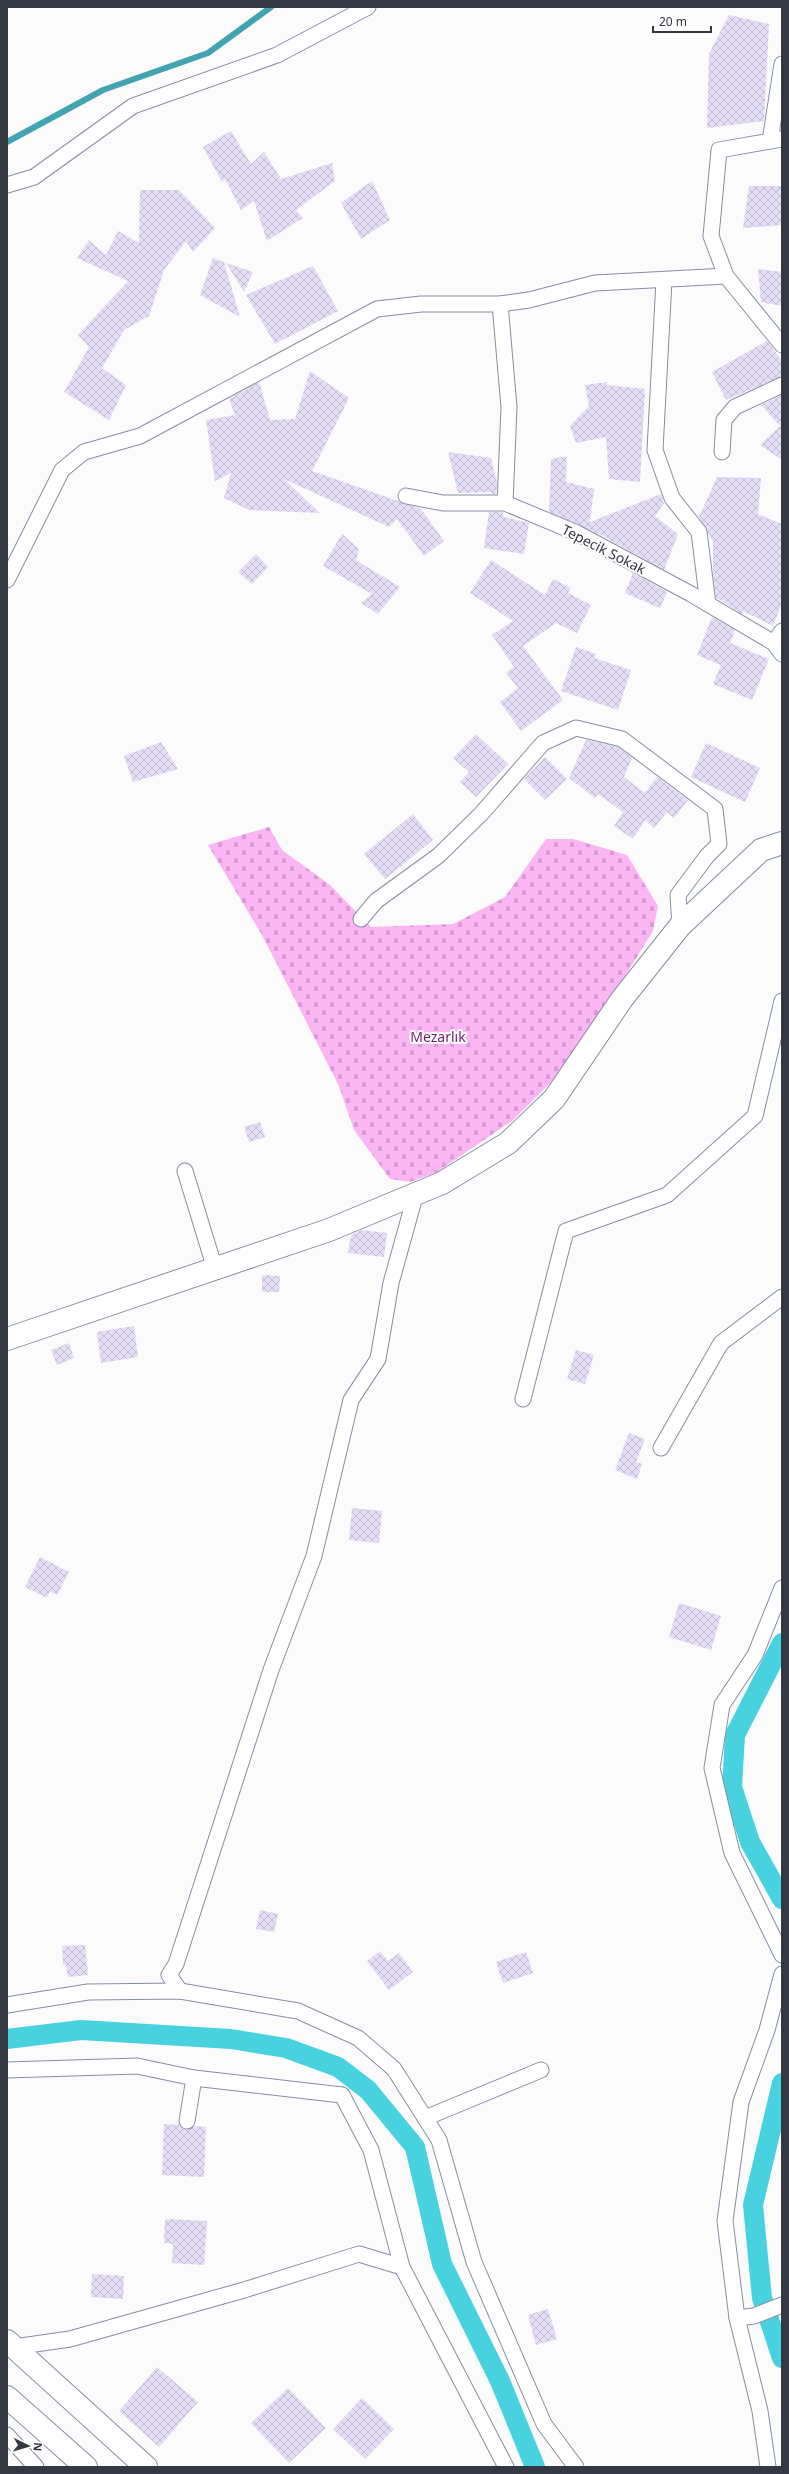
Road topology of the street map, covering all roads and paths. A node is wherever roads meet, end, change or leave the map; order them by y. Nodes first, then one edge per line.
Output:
1 (368, 7) edge
2 (782, 64) edge
3 (776, 140) edge
4 (7, 185) edge
5 (726, 276) junction
6 (664, 280) junction
7 (500, 304) junction
8 (782, 345) edge
9 (782, 385) edge
10 (722, 452) dead end
11 (406, 496) dead end
12 (505, 503) junction
13 (7, 580) edge
14 (708, 604) junction
15 (779, 643) edge
16 (782, 843) edge
17 (361, 919) dead end
18 (680, 926) junction
19 (782, 1001) edge
20 (185, 1171) dead end
21 (416, 1193) junction
22 (215, 1268) junction
23 (782, 1297) edge
24 (7, 1338) edge
25 (523, 1399) dead end
26 (661, 1448) dead end
27 (782, 1588) edge
28 (782, 1955) edge
29 (782, 1974) edge
30 (180, 1991) junction
31 (7, 2005) edge
32 (7, 2070) edge
33 (541, 2070) dead end
34 (194, 2078) junction
35 (425, 2118) junction
36 (187, 2121) dead end
37 (402, 2267) junction
38 (779, 2305) edge
39 (737, 2318) junction
40 (11, 2344) edge
41 (7, 2397) edge
42 (7, 2435) edge
43 (36, 2467) edge
44 (86, 2467) edge
45 (146, 2467) edge
46 (506, 2467) edge
47 (576, 2467) edge
48 (768, 2467) edge

1 - 4 street
2 - 3 street
3 - 5 street
5 - 6 street
5 - 8 street
6 - 7 street
6 - 14 street
7 - 12 street
7 - 13 street
9 - 10 street
11 - 12 street, Tepecik Sokak
12 - 14 street, Tepecik Sokak
14 - 15 street, Tepecik Sokak
16 - 18 main road
17 - 18 street
18 - 21 main road
19 - 25 street
20 - 22 street
21 - 22 main road
21 - 30 street
22 - 24 main road
23 - 26 street
27 - 28 street
29 - 39 street
30 - 31 street
30 - 35 street
32 - 34 street
33 - 35 street
34 - 36 street
34 - 37 street
35 - 47 street
37 - 40 street
37 - 46 street
38 - 39 street
39 - 48 street
40 - 45 main road
41 - 44 main road
42 - 43 street

